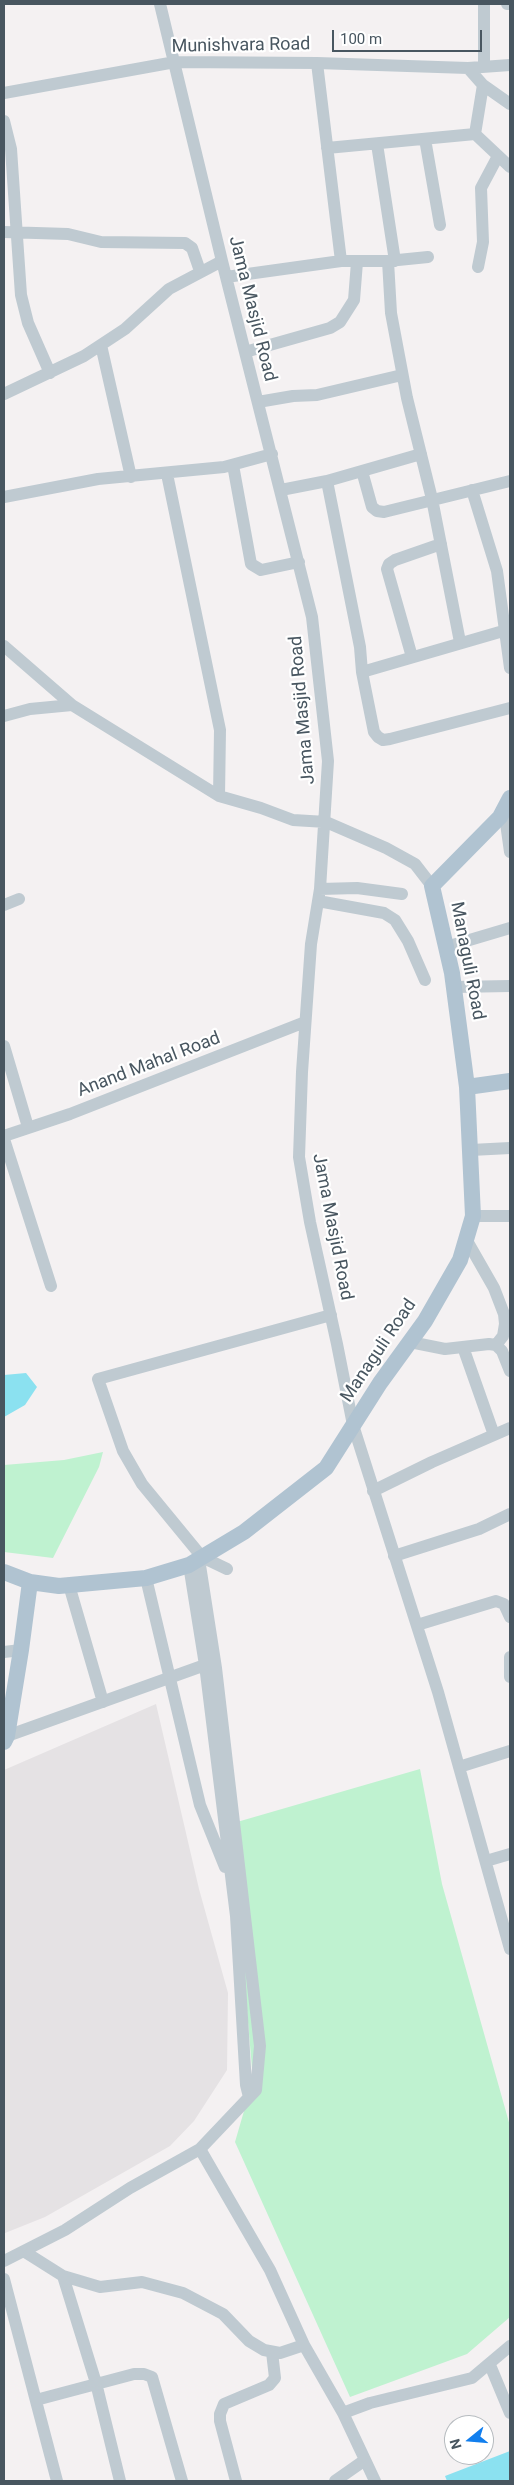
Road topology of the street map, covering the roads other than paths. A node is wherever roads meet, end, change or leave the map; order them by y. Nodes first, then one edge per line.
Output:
1 (160, 4) edge
2 (484, 4) edge
3 (175, 62) junction
4 (317, 63) junction
5 (510, 65) edge
6 (484, 67) junction
7 (468, 68) junction
8 (483, 85) junction
9 (4, 93) edge
10 (510, 104) edge
11 (4, 121) edge
12 (474, 134) junction
13 (425, 139) junction
14 (377, 144) junction
15 (327, 148) junction
16 (498, 156) junction
17 (510, 167) edge
18 (440, 225) dead end
19 (10, 232) edge
20 (428, 257) dead end
21 (222, 261) junction
22 (341, 261) junction
23 (391, 261) junction
24 (357, 262) junction
25 (478, 268) dead end
26 (200, 271) junction
27 (226, 277) junction
28 (100, 345) junction
29 (245, 352) junction
30 (50, 373) junction
31 (402, 375) junction
32 (4, 394) edge
33 (258, 402) junction
34 (272, 454) junction
35 (421, 454) junction
36 (233, 465) junction
37 (362, 471) junction
38 (166, 474) junction
39 (131, 477) junction
40 (327, 481) junction
41 (510, 481) edge
42 (281, 490) junction
43 (472, 490) junction
44 (4, 497) edge
45 (432, 499) junction
46 (442, 544) junction
47 (299, 562) junction
48 (508, 630) edge
49 (460, 642) junction
50 (4, 646) edge
51 (412, 657) junction
52 (510, 668) edge
53 (362, 672) junction
54 (72, 705) junction
55 (510, 708) edge
56 (4, 716) edge
57 (219, 796) junction
58 (507, 804) edge
59 (326, 822) junction
60 (510, 852) edge
61 (432, 886) junction
62 (402, 894) dead end
63 (319, 895) junction
64 (19, 899) dead end
65 (4, 904) edge
66 (510, 928) edge
67 (446, 947) junction
68 (425, 980) dead end
69 (510, 986) edge
70 (454, 987) junction
71 (305, 1022) junction
72 (4, 1046) edge
73 (510, 1081) edge
74 (467, 1087) junction
75 (28, 1127) junction
76 (4, 1138) edge
77 (510, 1148) edge
78 (471, 1150) junction
79 (473, 1216) junction
80 (510, 1216) edge
81 (466, 1239) junction
82 (51, 1286) dead end
83 (331, 1315) junction
84 (508, 1324) edge
85 (410, 1342) junction
86 (496, 1345) junction
87 (463, 1347) junction
88 (510, 1371) edge
89 (352, 1425) junction
90 (510, 1428) edge
91 (494, 1435) junction
92 (373, 1491) junction
93 (510, 1514) edge
94 (394, 1556) junction
95 (197, 1561) junction
96 (227, 1569) dead end
97 (4, 1572) edge
98 (146, 1578) junction
99 (30, 1582) junction
100 (69, 1585) junction
101 (506, 1599) edge
102 (510, 1617) edge
103 (417, 1626) junction
104 (21, 1650) junction
105 (4, 1652) edge
106 (510, 1657) edge
107 (205, 1665) junction
108 (510, 1677) edge
109 (169, 1678) junction
110 (103, 1702) junction
111 (5, 1739) edge
112 (510, 1751) edge
113 (459, 1767) junction
114 (510, 1854) edge
115 (486, 1861) junction
116 (236, 1876) junction
117 (510, 1949) edge
118 (200, 2149) junction
119 (25, 2252) junction
120 (4, 2261) edge
121 (63, 2276) junction
122 (4, 2280) edge
123 (304, 2345) junction
124 (510, 2346) edge
125 (272, 2352) junction
126 (490, 2365) junction
127 (96, 2383) junction
128 (36, 2400) junction
129 (342, 2413) junction
130 (510, 2413) edge
131 (365, 2460) junction
132 (57, 2481) edge
133 (120, 2481) edge
134 (182, 2481) edge
135 (236, 2481) edge
136 (335, 2481) edge
137 (375, 2481) edge

1 - 3 street, Jama Masjid Road
2 - 6 street
3 - 4 street, Munishvara Road
3 - 9 street, Munishvara Road
3 - 21 street, Jama Masjid Road
4 - 7 street, Munishvara Road
4 - 15 street
5 - 6 street, Munishvara Road
6 - 7 street, Munishvara Road
7 - 8 street
8 - 10 street
8 - 12 street
11 - 19 street
12 - 13 street
12 - 16 street
13 - 14 street
13 - 18 street
14 - 15 street
14 - 23 street
15 - 22 street
16 - 17 street
16 - 25 street
19 - 26 street
19 - 30 street
20 - 23 street
21 - 26 street
21 - 27 street, Jama Masjid Road
22 - 24 street
22 - 27 street
23 - 24 street
23 - 31 street
24 - 29 street
26 - 28 street
27 - 29 street, Jama Masjid Road
28 - 30 street
28 - 39 street
29 - 33 street, Jama Masjid Road
30 - 32 street
31 - 33 street
31 - 35 street
33 - 34 street, Jama Masjid Road
34 - 36 street
34 - 42 street, Jama Masjid Road
35 - 37 street
35 - 45 street
36 - 38 street
36 - 47 street
37 - 40 street
37 - 45 street
38 - 39 street
38 - 57 street
39 - 44 street
40 - 42 street
40 - 53 street
41 - 43 street
42 - 47 street, Jama Masjid Road
43 - 45 street
43 - 48 street
45 - 46 street
46 - 49 street
46 - 51 street
47 - 59 street, Jama Masjid Road
48 - 49 street
48 - 52 street
49 - 51 street
50 - 54 street
51 - 53 street
53 - 55 street
54 - 56 street
54 - 57 street
57 - 59 street
58 - 60 street
58 - 61 main road, Managuli Road
59 - 61 street
59 - 63 street, Jama Masjid Road
61 - 67 main road, Managuli Road
62 - 63 street
63 - 68 street
63 - 71 street, Jama Masjid Road
64 - 65 street
66 - 67 street
67 - 70 main road, Managuli Road
69 - 70 street
70 - 74 main road, Managuli Road
71 - 75 street, Anand Mahal Road
71 - 83 street, Jama Masjid Road
72 - 75 street
73 - 74 main road
74 - 78 main road, Managuli Road
75 - 76 street, Anand Mahal Road
76 - 82 street
77 - 78 street
78 - 79 main road, Managuli Road
79 - 80 street
79 - 81 main road, Managuli Road
81 - 84 street
81 - 85 main road, Managuli Road
83 - 89 street, Jama Masjid Road
83 - 95 street
84 - 86 street
85 - 87 street
85 - 89 main road, Managuli Road
86 - 87 street
86 - 88 street
87 - 91 street
89 - 92 street, Jama Masjid Road
89 - 95 main road, Managuli Road
90 - 91 street
91 - 92 street
92 - 94 street, Jama Masjid Road
93 - 94 street
94 - 103 street, Jama Masjid Road
95 - 96 street
95 - 98 main road, Managuli Road
95 - 107 street
95 - 116 street
97 - 99 main road, Managuli Road
98 - 100 main road, Managuli Road
98 - 109 street
99 - 100 main road, Managuli Road
99 - 104 main road
100 - 110 street
101 - 102 street
101 - 103 street
103 - 113 street, Jama Masjid Road
104 - 105 street
104 - 111 main road
106 - 108 street
107 - 109 street
107 - 116 street
109 - 110 street
109 - 116 street
110 - 111 street
112 - 113 street
113 - 115 street, Jama Masjid Road
114 - 115 street
115 - 117 street, Jama Masjid Road
116 - 118 street
118 - 119 street
118 - 123 street
119 - 120 street
119 - 121 street
121 - 125 street
121 - 127 street
122 - 128 street
123 - 125 street
123 - 129 street
124 - 126 street
125 - 135 street
126 - 129 street
126 - 130 street
127 - 128 street
127 - 133 street
127 - 134 street
128 - 132 street
129 - 131 street
131 - 136 street
131 - 137 street

